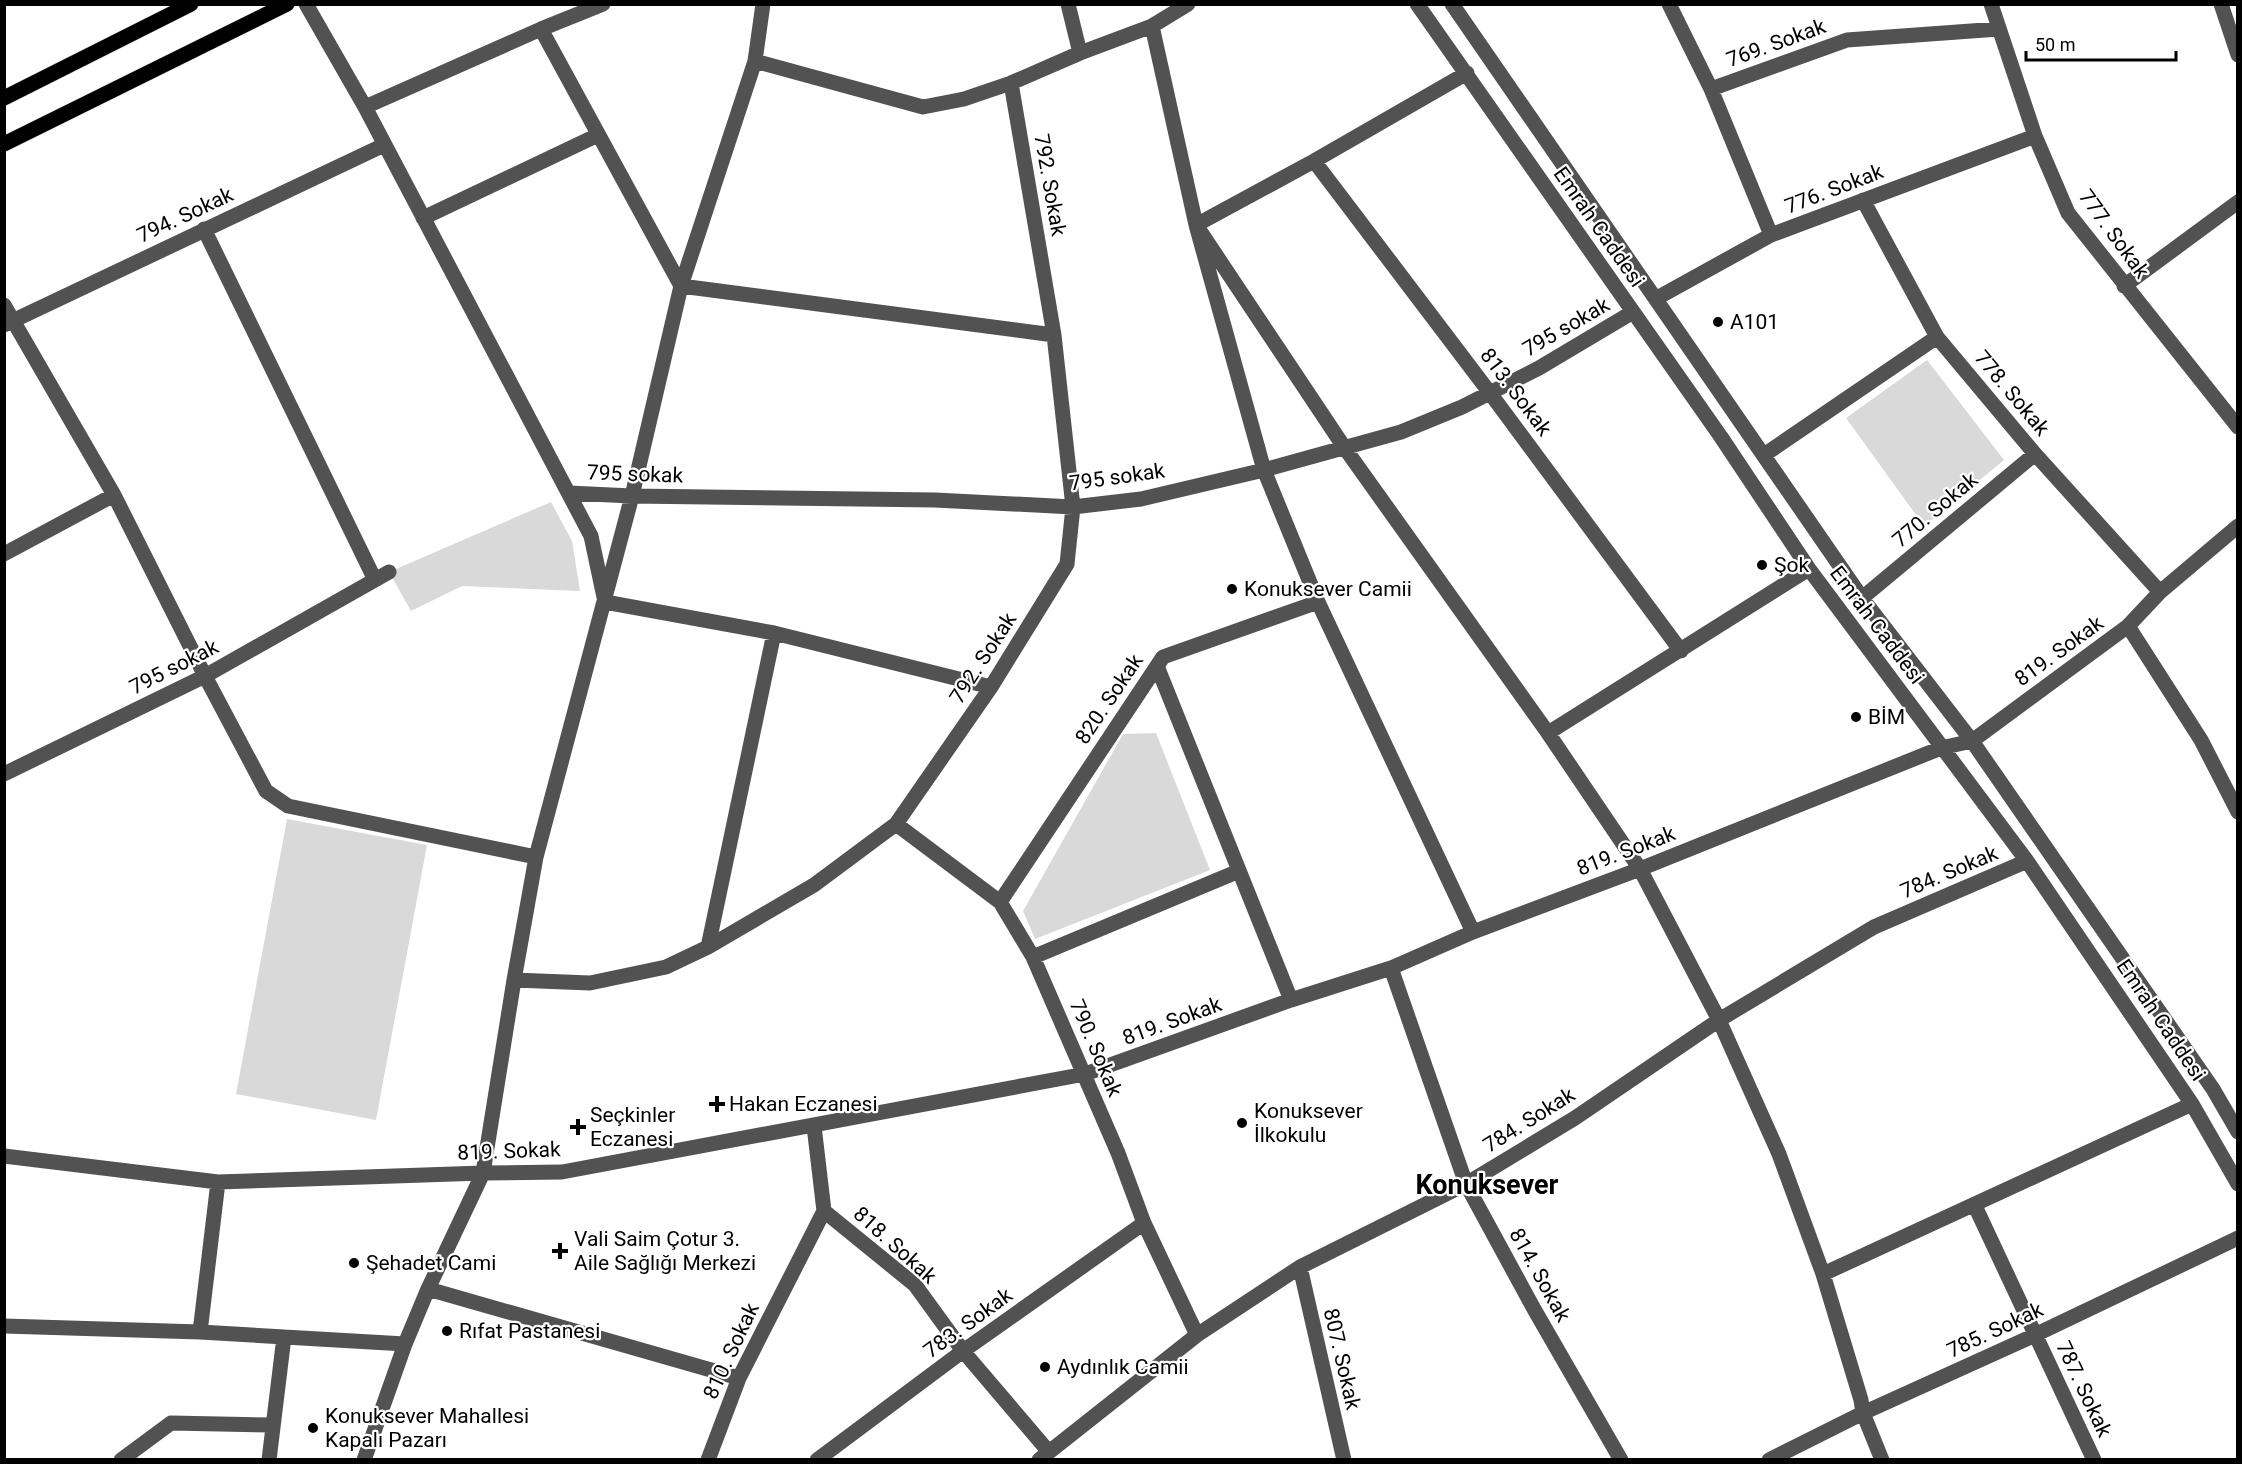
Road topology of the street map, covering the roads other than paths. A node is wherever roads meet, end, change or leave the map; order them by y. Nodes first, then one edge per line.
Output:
1 (287, 4) edge
2 (306, 4) edge
3 (603, 4) edge
4 (763, 4) edge
5 (1068, 4) edge
6 (1188, 4) edge
7 (1417, 4) edge
8 (1452, 4) edge
9 (1669, 4) edge
10 (1991, 4) edge
11 (2221, 4) edge
12 (181, 7) edge
13 (1152, 26) junction
14 (541, 29) junction
15 (1999, 29) junction
16 (1080, 53) junction
17 (2238, 55) edge
18 (755, 61) junction
19 (1467, 73) junction
20 (1011, 83) junction
21 (1711, 89) junction
22 (4, 98) edge
23 (365, 107) junction
24 (598, 135) junction
25 (2035, 136) junction
26 (4, 144) edge
27 (384, 145) junction
28 (1314, 161) junction
29 (1863, 200) junction
30 (2238, 202) edge
31 (423, 218) junction
32 (1196, 225) junction
33 (204, 229) junction
34 (1771, 235) junction
35 (681, 286) junction
36 (2124, 286) junction
37 (1657, 298) junction
38 (4, 305) edge
39 (1633, 312) junction
40 (8, 323) edge
41 (1054, 335) junction
42 (1938, 337) junction
43 (1491, 393) junction
44 (2238, 427) edge
45 (1344, 447) junction
46 (2036, 454) junction
47 (1764, 455) junction
48 (1264, 470) junction
49 (569, 493) junction
50 (114, 495) junction
51 (632, 496) junction
52 (1073, 507) junction
53 (2238, 526) edge
54 (4, 554) edge
55 (1809, 569) junction
56 (389, 572) dead end
57 (375, 580) junction
58 (2160, 592) junction
59 (1862, 598) junction
60 (605, 602) junction
61 (1318, 602) junction
62 (2128, 626) junction
63 (774, 633) junction
64 (1681, 651) junction
65 (1157, 666) junction
66 (205, 676) junction
67 (990, 687) junction
68 (1548, 732) junction
69 (1972, 741) junction
70 (1941, 748) junction
71 (4, 774) edge
72 (2238, 812) edge
73 (896, 824) junction
74 (536, 857) junction
75 (2027, 861) junction
76 (1640, 869) junction
77 (1239, 871) junction
78 (1000, 902) junction
79 (1473, 932) junction
80 (708, 947) junction
81 (1033, 957) junction
82 (1391, 968) junction
83 (514, 980) junction
84 (1291, 1000) junction
85 (1719, 1020) junction
86 (1085, 1074) junction
87 (2192, 1104) junction
88 (814, 1126) junction
89 (2238, 1132) edge
90 (4, 1156) edge
91 (483, 1173) junction
92 (218, 1182) junction
93 (1466, 1184) junction
94 (2238, 1184) edge
95 (1975, 1206) junction
96 (824, 1211) junction
97 (1144, 1223) junction
98 (2238, 1238) edge
99 (1300, 1267) junction
100 (1823, 1275) junction
101 (428, 1288) junction
102 (4, 1326) edge
103 (200, 1332) junction
104 (1197, 1335) junction
105 (2035, 1335) junction
106 (284, 1337) junction
107 (405, 1344) junction
108 (963, 1351) junction
109 (739, 1377) junction
110 (1863, 1413) junction
111 (273, 1425) junction
112 (1044, 1456) edge
113 (121, 1460) edge
114 (269, 1460) edge
115 (364, 1460) edge
116 (708, 1460) edge
117 (818, 1460) edge
118 (1344, 1460) edge
119 (1621, 1460) edge
120 (1769, 1460) edge
121 (1882, 1460) edge
122 (2094, 1460) edge

1 - 26 main road
2 - 23 street
3 - 14 street
4 - 18 street
5 - 16 street
6 - 13 street
7 - 19 street, Emrah Caddesi
8 - 37 street, Emrah Caddesi
9 - 21 street
10 - 15 street, 777. Sokak
11 - 17 street
12 - 22 main road
13 - 16 street
13 - 32 street
14 - 23 street
14 - 24 street
15 - 21 street, 769. Sokak
15 - 25 street, 777. Sokak
16 - 20 street
18 - 20 street
18 - 35 street
19 - 28 street
19 - 39 street, Emrah Caddesi
20 - 41 street, 792. Sokak
21 - 34 street
23 - 27 street
24 - 31 street
24 - 35 street
25 - 29 street, 776. Sokak
25 - 36 street, 777. Sokak
27 - 31 street
27 - 33 street, 794. Sokak
28 - 32 street
28 - 43 street, 813. Sokak
29 - 34 street, 776. Sokak
29 - 42 street, 778. Sokak
30 - 36 street
31 - 49 street
32 - 45 street
32 - 48 street
33 - 40 street, 794. Sokak
33 - 57 street
34 - 37 street, 776. Sokak
35 - 41 street
35 - 51 street
36 - 44 street, 777. Sokak
37 - 47 street, Emrah Caddesi
38 - 40 street
39 - 43 street, 795 sokak
39 - 55 street, Emrah Caddesi
40 - 50 street
41 - 52 street, 792. Sokak
42 - 46 street, 778. Sokak
42 - 47 street
43 - 45 street, 795 sokak
43 - 64 street, 813. Sokak
45 - 48 street, 795 sokak
45 - 68 street
46 - 58 street, 778. Sokak
46 - 59 street, 770. Sokak
47 - 59 street, Emrah Caddesi
48 - 52 street, 795 sokak
48 - 61 street
49 - 51 street, 795 sokak
49 - 60 street
50 - 54 street
50 - 66 street
51 - 52 street, 795 sokak
51 - 60 street
52 - 67 street, 792. Sokak
53 - 58 street, 819. Sokak
55 - 64 street
55 - 70 street, Emrah Caddesi
56 - 57 street, 795 sokak
57 - 66 street, 795 sokak
58 - 62 street, 819. Sokak
59 - 69 street, Emrah Caddesi
60 - 63 street
60 - 74 street
61 - 65 street, 820. Sokak
61 - 79 street
62 - 69 street, 819. Sokak
62 - 72 street
63 - 67 street
63 - 80 street
64 - 68 street
65 - 77 street
65 - 78 street, 820. Sokak
66 - 71 street, 795 sokak
66 - 74 street
67 - 73 street, 792. Sokak
68 - 76 street
69 - 70 street, 819. Sokak
69 - 89 street, Emrah Caddesi
70 - 75 street, Emrah Caddesi
70 - 76 street, 819. Sokak
73 - 78 street, 790. Sokak
73 - 80 street, 792. Sokak
74 - 83 street
75 - 85 street, 784. Sokak
75 - 87 street, Emrah Caddesi
76 - 79 street, 819. Sokak
76 - 85 street
77 - 81 street
77 - 84 street
78 - 81 street, 790. Sokak
79 - 82 street, 819. Sokak
80 - 83 street, 792. Sokak
81 - 86 street, 790. Sokak
82 - 84 street, 819. Sokak
82 - 93 street, 814. Sokak
83 - 91 street
84 - 86 street, 819. Sokak
85 - 93 street, 784. Sokak
85 - 100 street
86 - 88 street, 819. Sokak
86 - 97 street, 790. Sokak
87 - 94 street, Emrah Caddesi
87 - 95 street
88 - 91 street, 819. Sokak
88 - 96 street
90 - 92 street, 819. Sokak
91 - 92 street, 819. Sokak
91 - 101 street
92 - 103 street
93 - 99 street, 784. Sokak
93 - 119 street, 814. Sokak
95 - 100 street
95 - 105 street, 787. Sokak
96 - 108 street, 818. Sokak
96 - 109 street, 810. Sokak
97 - 104 street, 790. Sokak
97 - 108 street, 783. Sokak
98 - 105 street, 785. Sokak
99 - 104 street, 784. Sokak
99 - 118 street, 807. Sokak
100 - 110 street
101 - 107 street
101 - 109 street
102 - 103 street
103 - 106 street
104 - 112 street, 784. Sokak
105 - 110 street, 785. Sokak
105 - 122 street, 787. Sokak
106 - 107 street
106 - 111 street
107 - 115 street
108 - 112 street, 818. Sokak
108 - 117 street, 783. Sokak
109 - 116 street, 810. Sokak
110 - 120 street, 785. Sokak
110 - 121 street
111 - 113 street
111 - 114 street

